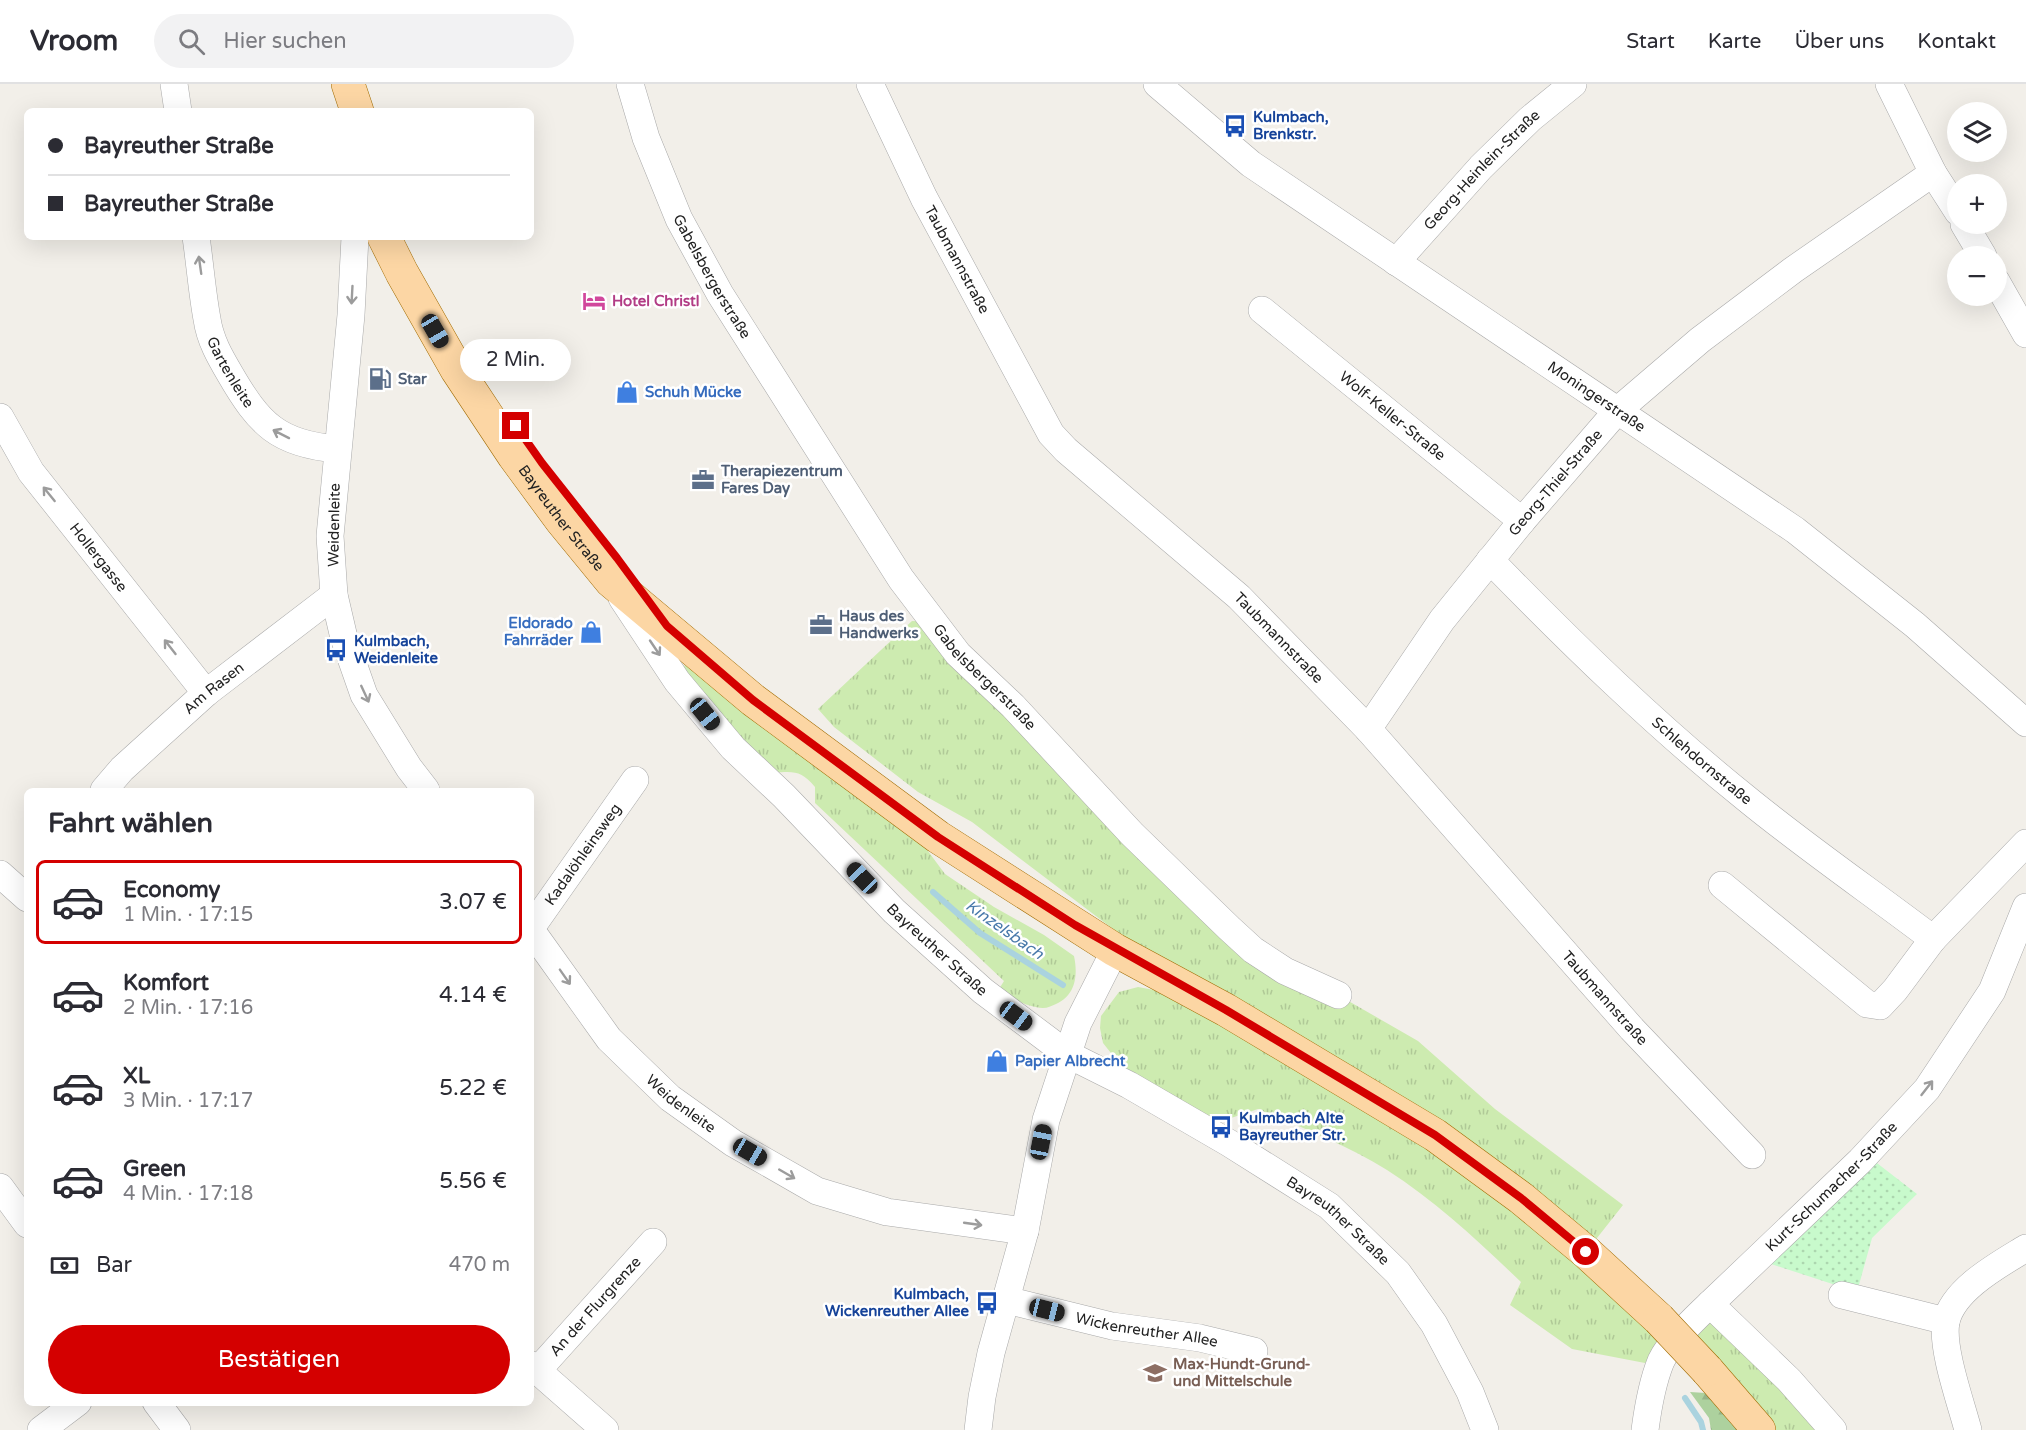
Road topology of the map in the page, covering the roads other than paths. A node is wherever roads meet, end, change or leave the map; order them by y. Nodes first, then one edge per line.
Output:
1 (174, 84) edge
2 (327, 84) edge
3 (348, 84) edge
4 (630, 84) edge
5 (870, 84) edge
6 (1157, 84) edge
7 (1573, 84) edge
8 (1890, 84) edge
9 (178, 108) edge
10 (334, 108) edge
11 (356, 108) edge
12 (1933, 173) junction
13 (1947, 195) edge
14 (196, 240) edge
15 (355, 240) edge
16 (386, 240) edge
17 (408, 240) edge
18 (1396, 262) junction
19 (2007, 300) edge
20 (1262, 310) dead end
21 (2026, 334) edge
22 (1617, 411) junction
23 (0, 417) edge
24 (337, 449) junction
25 (1522, 520) junction
26 (1490, 560) junction
27 (611, 581) junction
28 (333, 595) junction
29 (667, 626) junction
30 (206, 693) junction
31 (2026, 723) edge
32 (1368, 729) junction
33 (635, 780) dead end
34 (106, 788) edge
35 (424, 788) edge
36 (2026, 843) edge
37 (0, 874) edge
38 (1722, 885) dead end
39 (24, 890) edge
40 (2026, 907) edge
41 (534, 925) edge
42 (534, 933) edge
43 (1933, 939) junction
44 (1115, 950) junction
45 (1338, 995) dead end
46 (1067, 1054) junction
47 (1752, 1155) dead end
48 (0, 1186) edge
49 (24, 1220) edge
50 (1025, 1231) junction
51 (652, 1242) dead end
52 (2026, 1248) edge
53 (1842, 1295) dead end
54 (1006, 1300) junction
55 (1710, 1304) junction
56 (1946, 1321) junction
57 (1254, 1351) dead end
58 (534, 1368) edge
59 (73, 1406) edge
60 (159, 1406) edge
61 (41, 1430) edge
62 (177, 1430) edge
63 (605, 1430) edge
64 (978, 1430) edge
65 (1485, 1430) edge
66 (1645, 1430) edge
67 (1759, 1430) edge
68 (1833, 1430) edge
69 (1968, 1430) edge

1 - 9 street
2 - 10 main road
3 - 11 main road
4 - 45 street, Gabelsbergerstraße
5 - 32 street, Taubmannstraße
6 - 18 street, Moningerstraße
7 - 18 street, Georg-Heinlein-Straße
8 - 12 street
12 - 13 street
12 - 22 street, Georg-Thiel-Straße
24 -> 14 street, Gartenleite
15 -> 24 street, Weidenleite
16 - 27 main road, Bayreuther Straße
17 - 29 main road, Bayreuther Straße
18 - 22 street, Moningerstraße
19 - 21 street
20 - 25 street, Wolf-Keller-Straße
22 - 25 street, Georg-Thiel-Straße
22 - 31 street, Moningerstraße
30 -> 23 street, Hollergasse
24 - 28 street, Weidenleite
25 - 26 street, Georg-Thiel-Straße
26 - 32 street, Georg-Thiel-Straße
26 - 43 street, Schlehdornstraße
27 - 29 main road, Bayreuther Straße
27 -> 46 street, Bayreuther Straße
28 - 30 street, Am Rasen
28 -> 35 street, Weidenleite
29 - 44 main road, Bayreuther Straße
30 - 34 street, Am Rasen
32 - 47 street, Taubmannstraße
33 - 41 street, Kadalöhleinsweg
36 - 43 street
37 - 39 street
38 - 43 street
55 -> 40 street, Kurt-Schumacher-Straße
42 -> 50 street, Weidenleite
44 - 46 street
44 - 67 main road, Bayreuther Straße, bridge
46 - 50 street
46 - 65 street, Bayreuther Straße
48 - 49 street
50 - 54 street
51 - 58 street, An der Flurgrenze
52 - 56 street
53 - 56 street
54 - 57 street, Wickenreuther Allee
54 - 64 street
55 - 66 street
55 - 68 street
56 - 69 street
58 - 63 street
59 - 61 street
60 - 62 street

